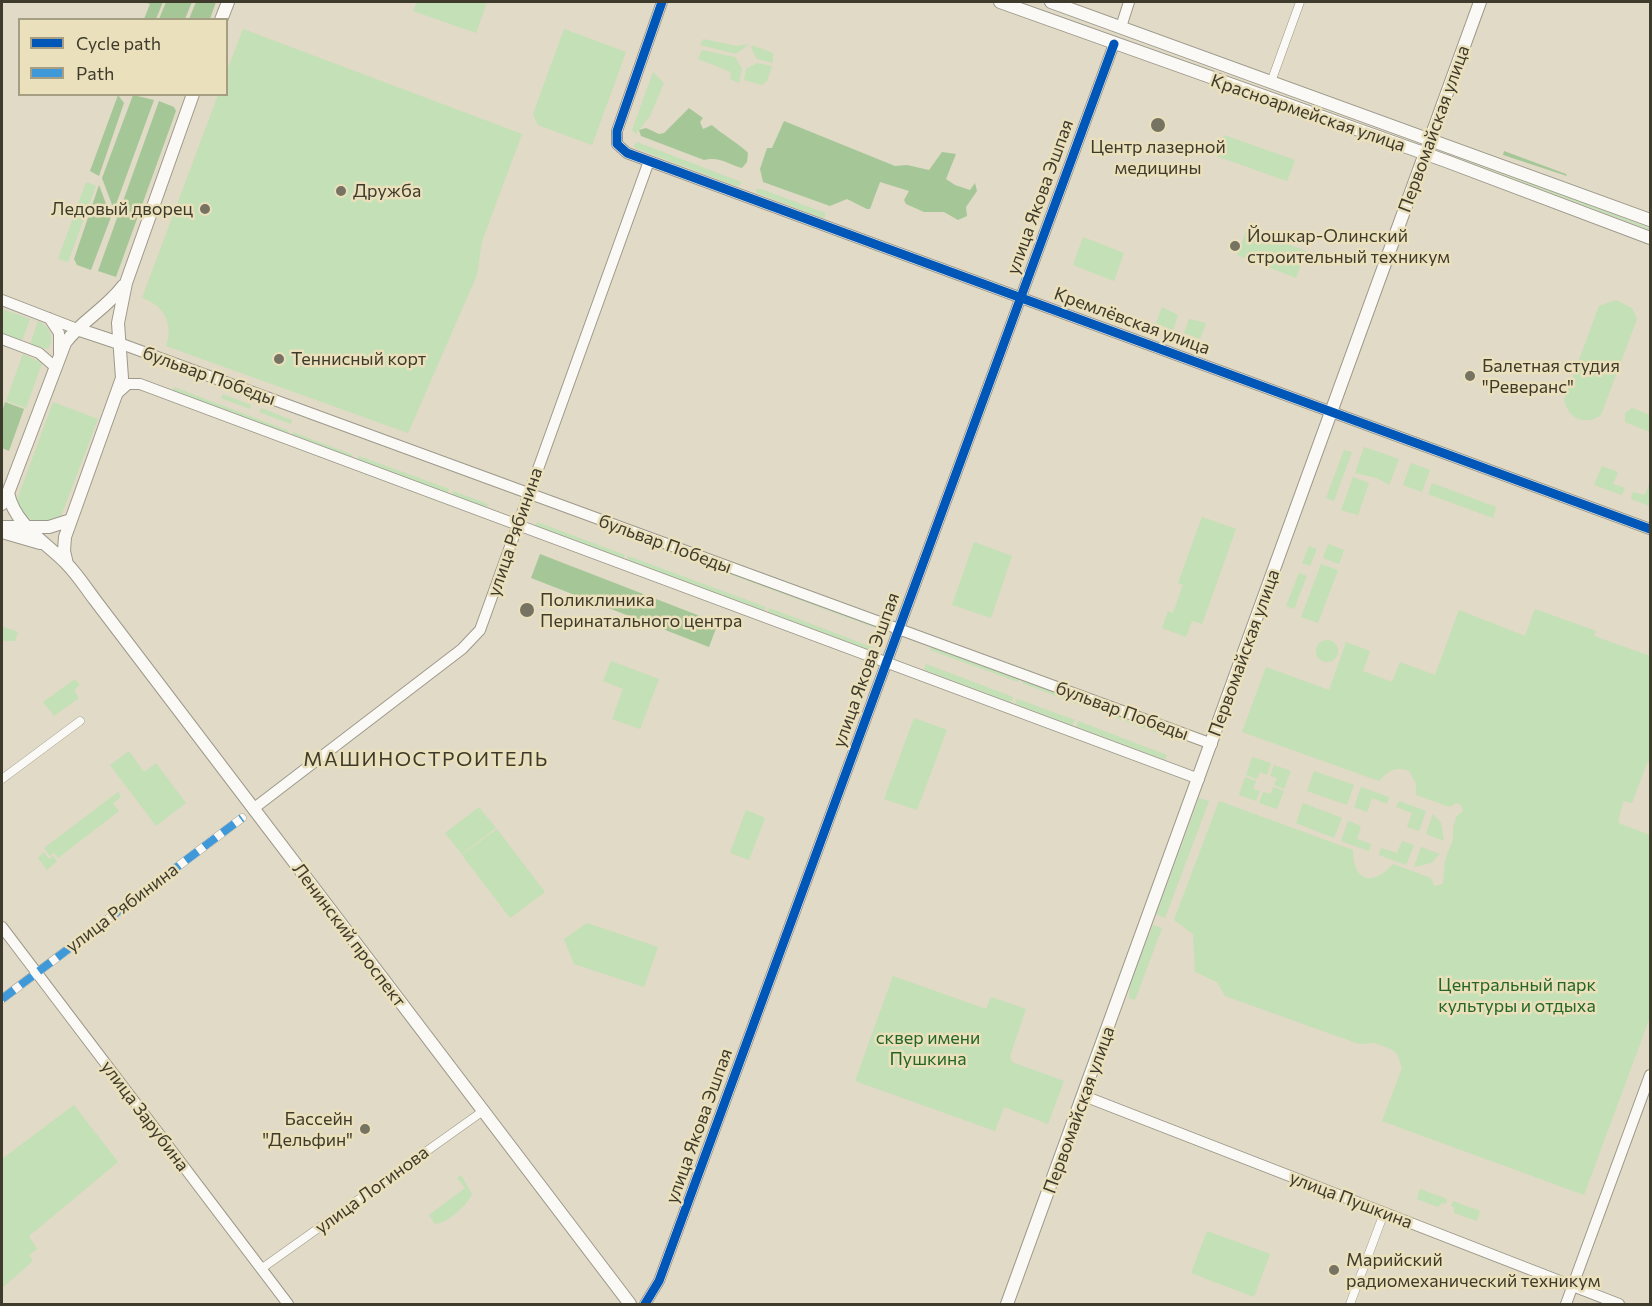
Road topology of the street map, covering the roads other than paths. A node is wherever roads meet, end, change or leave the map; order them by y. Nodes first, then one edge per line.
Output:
1 (228, 2) edge
2 (662, 2) edge
3 (1000, 2) edge
4 (1051, 2) edge
5 (1130, 2) edge
6 (1300, 2) edge
7 (1480, 2) edge
8 (222, 18) edge
9 (1120, 27) junction
10 (1114, 44) junction
11 (1271, 82) junction
12 (192, 96) edge
13 (1430, 138) junction
14 (1425, 153) junction
15 (649, 162) junction
16 (1650, 220) edge
17 (1650, 238) edge
18 (126, 283) junction
19 (1020, 298) junction
20 (2, 300) edge
21 (49, 318) junction
22 (78, 329) junction
23 (2, 339) edge
24 (119, 343) junction
25 (59, 353) junction
26 (54, 366) junction
27 (118, 393) junction
28 (1331, 412) junction
29 (529, 493) junction
30 (5, 499) edge
31 (71, 520) junction
32 (518, 524) junction
33 (26, 526) junction
34 (2, 527) edge
35 (1650, 529) edge
36 (2, 532) edge
37 (49, 548) junction
38 (68, 565) junction
39 (898, 629) junction
40 (886, 662) junction
41 (80, 721) dead end
42 (1212, 744) junction
43 (2, 779) edge
44 (1199, 779) junction
45 (254, 810) junction
46 (242, 818) dead end
47 (2, 927) edge
48 (36, 973) junction
49 (2, 999) edge
50 (1650, 1075) edge
51 (1084, 1096) junction
52 (483, 1111) junction
53 (1384, 1213) junction
54 (261, 1269) junction
55 (1573, 1287) junction
56 (288, 1305) edge
57 (630, 1305) edge
58 (645, 1305) edge
59 (1007, 1305) edge
60 (1350, 1305) edge
61 (1566, 1305) edge
62 (1618, 1305) edge

1 - 8 main road
2 - 15 street, Кремлёвская улица
3 - 10 main road, Красноармейская улица
4 - 9 main road, Красноармейская улица
5 - 9 street, улица Якова Эшпая
6 - 11 street
7 - 13 main road, Первомайская улица
9 - 10 main road, улица Якова Эшпая
9 - 11 main road, Красноармейская улица
10 - 14 main road, Красноармейская улица
10 - 19 street, улица Якова Эшпая
11 - 13 main road, Красноармейская улица
12 - 18 main road
13 - 14 main road, Первомайская улица
13 - 16 main road, Красноармейская улица
14 - 17 main road, Красноармейская улица
14 - 28 main road, Первомайская улица
15 - 19 street, Кремлёвская улица
15 - 29 street, улица Рябинина
18 - 22 main road
18 - 24 main road
19 - 28 street, Кремлёвская улица
19 - 39 street, улица Якова Эшпая
20 - 21 street
21 - 22 street
21 - 25 street
22 - 24 main road
22 - 25 main road
23 - 26 street
24 - 27 main road
24 - 29 street, бульвар Победы
25 - 26 main road
26 - 30 main road
27 - 31 main road
27 - 32 street, бульвар Победы
28 - 35 street, Кремлёвская улица
28 - 42 main road, Первомайская улица
29 - 32 street, улица Рябинина
29 - 39 street, бульвар Победы
30 - 33 main road, Ленинский проспект
31 - 33 main road
31 - 38 main road
32 - 40 street, бульвар Победы
32 - 45 street, улица Рябинина
33 - 34 main road
33 - 37 main road, Ленинский проспект
36 - 37 main road, Ленинский проспект
37 - 38 main road, Ленинский проспект
38 - 45 main road, Ленинский проспект
39 - 40 street, улица Якова Эшпая
39 - 42 street, бульвар Победы
40 - 44 street, бульвар Победы
40 - 58 street, улица Якова Эшпая
41 - 43 street
42 - 44 main road, Первомайская улица
44 - 51 main road, Первомайская улица
45 - 52 main road, Ленинский проспект
46 - 48 street, улица Рябинина
47 - 48 street, улица Зарубина
48 - 49 street, улица Рябинина
48 - 54 street, улица Зарубина
50 - 55 street
51 - 53 street, улица Пушкина
51 - 59 main road, Первомайская улица
52 - 54 street, улица Логинова
52 - 57 main road, Ленинский проспект
53 - 55 street, улица Пушкина
53 - 60 street
54 - 56 street, улица Зарубина
55 - 61 street
55 - 62 street, улица Пушкина

